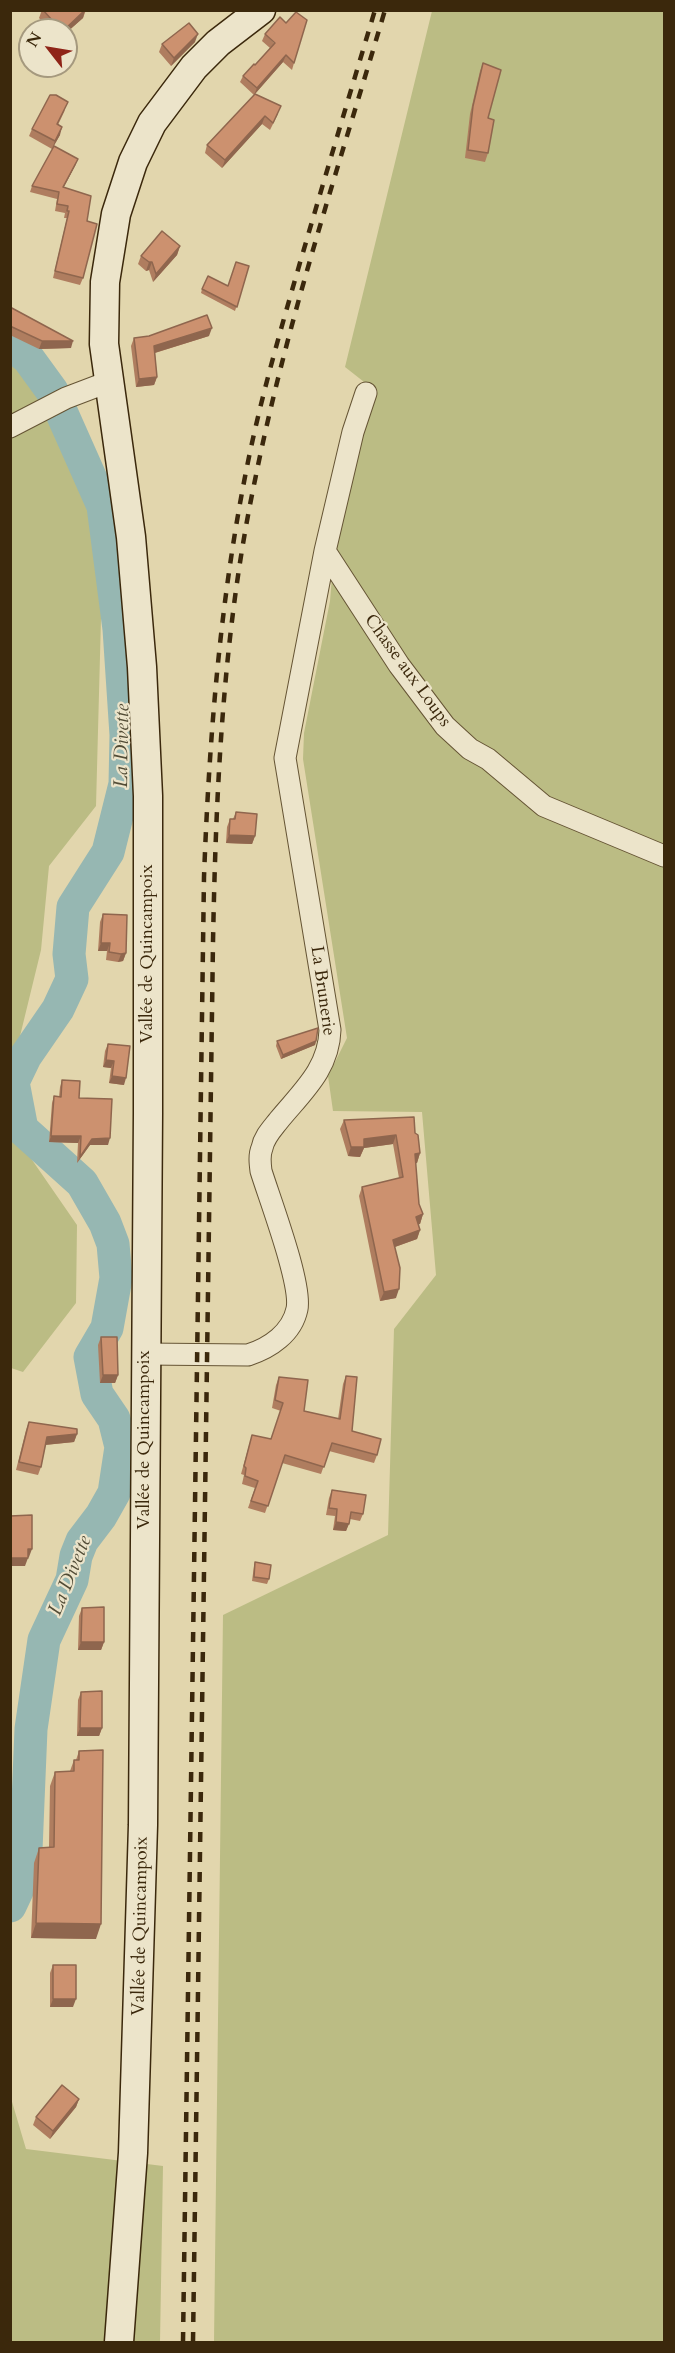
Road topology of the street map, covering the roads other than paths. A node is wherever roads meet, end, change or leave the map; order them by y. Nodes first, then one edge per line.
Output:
1 (261, 10) edge
2 (108, 382) junction
3 (366, 393) dead end
4 (10, 427) edge
5 (325, 551) junction
6 (664, 856) edge
7 (145, 1354) junction
8 (119, 2343) edge

1 - 2 main road, Vallée de Quincampoix
2 - 4 street
2 - 7 main road, Vallée de Quincampoix
3 - 5 street, La Brunerie
5 - 6 street, Chasse aux Loups
5 - 7 street, La Brunerie
7 - 8 main road, Vallée de Quincampoix

